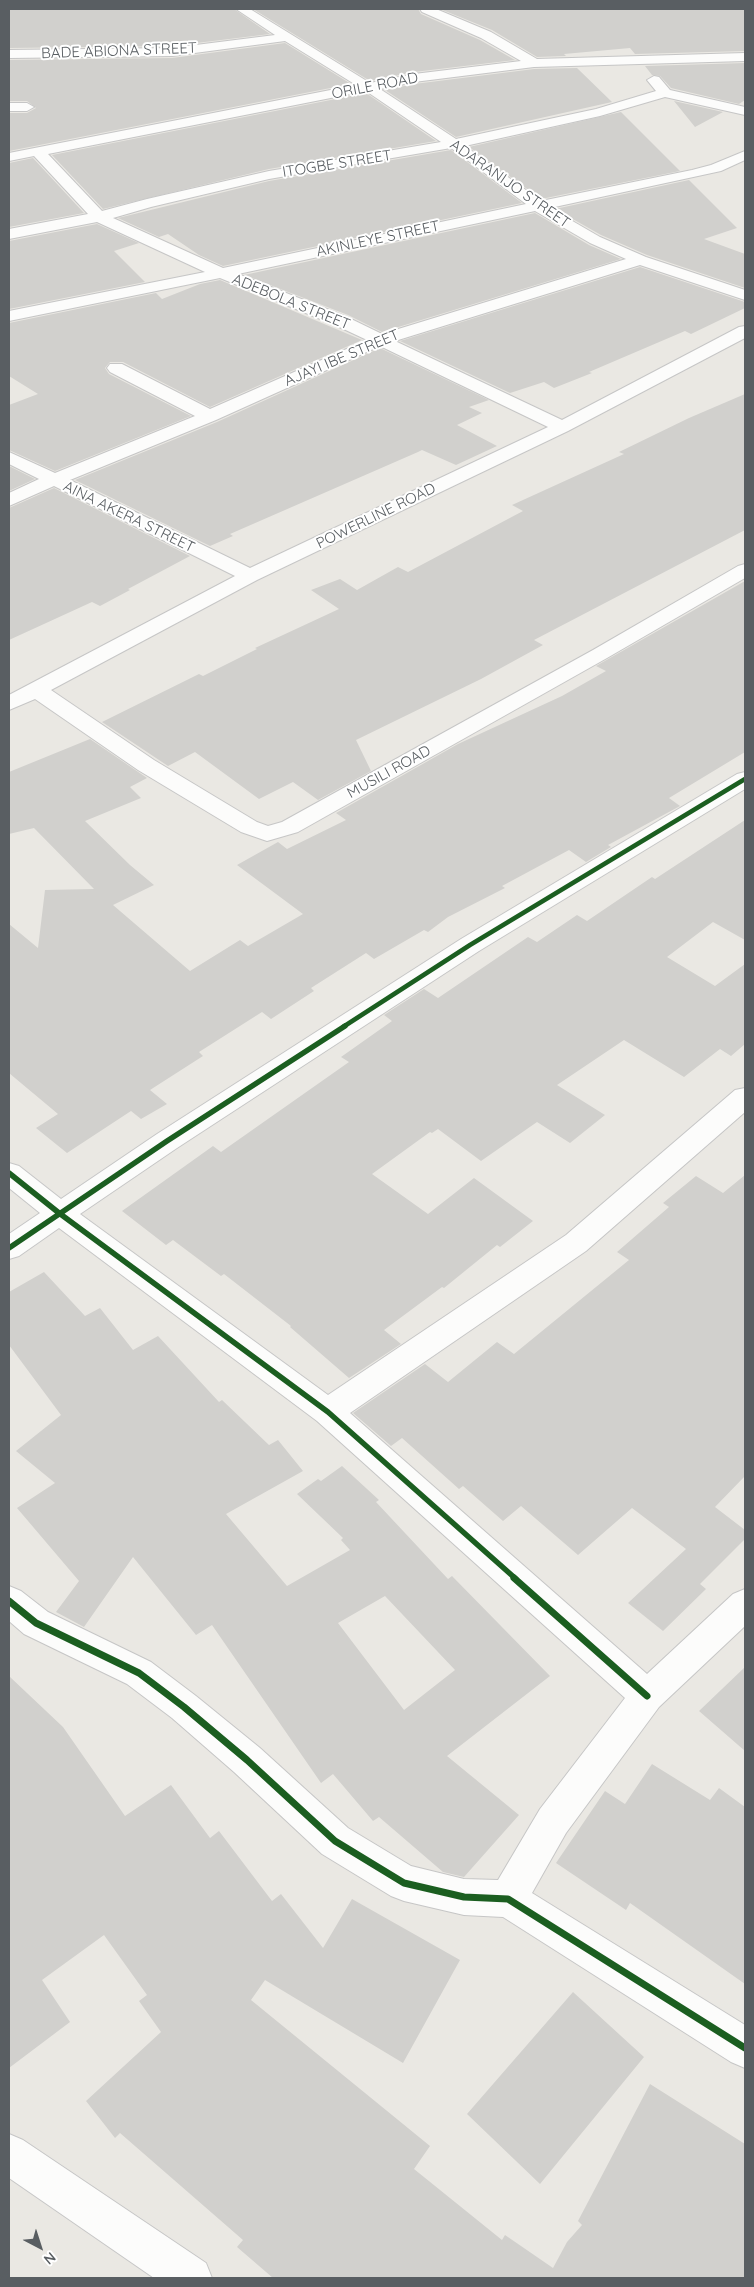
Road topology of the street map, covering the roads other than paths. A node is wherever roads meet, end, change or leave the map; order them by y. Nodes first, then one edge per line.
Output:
1 (242, 9) edge
2 (426, 9) edge
3 (289, 37) junction
4 (9, 54) edge
5 (745, 57) edge
6 (640, 61) junction
7 (534, 63) junction
8 (368, 87) junction
9 (665, 93) junction
10 (9, 107) edge
11 (27, 107) dead end
12 (745, 111) edge
13 (454, 144) junction
14 (38, 152) junction
15 (745, 155) edge
16 (9, 157) edge
17 (539, 206) junction
18 (99, 217) junction
19 (9, 234) edge
20 (640, 260) junction
21 (222, 274) junction
22 (745, 295) edge
23 (9, 316) edge
24 (745, 331) edge
25 (380, 340) junction
26 (116, 368) dead end
27 (210, 416) junction
28 (562, 427) junction
29 (9, 457) edge
30 (53, 480) junction
31 (9, 500) edge
32 (745, 570) edge
33 (250, 576) junction
34 (36, 690) junction
35 (9, 704) edge
36 (745, 779) edge
37 (745, 1097) edge
38 (9, 1173) edge
39 (59, 1213) junction
40 (9, 1248) edge
41 (328, 1412) junction
42 (9, 1601) edge
43 (745, 1604) edge
44 (647, 1696) junction
45 (508, 1899) junction
46 (745, 2048) edge
47 (9, 2154) edge
48 (191, 2278) edge

1 - 3 street, ADARANIJO STREET
2 - 7 street
3 - 4 street, BADE ABIONA STREET
3 - 8 street, ADARANIJO STREET
5 - 6 street, ORILE ROAD
6 - 7 street, ORILE ROAD
6 - 9 street
7 - 8 street, ORILE ROAD
8 - 13 street, ADARANIJO STREET
8 - 14 street, ORILE ROAD
9 - 12 street
9 - 13 street, ITOGBE STREET
10 - 11 street
13 - 17 street, ADARANIJO STREET
13 - 18 street, ITOGBE STREET
14 - 16 street, ORILE ROAD
14 - 18 street, ADEBOLA STREET
15 - 17 street, AKINLEYE STREET
17 - 20 street, ADARANIJO STREET
17 - 21 street, AKINLEYE STREET
18 - 19 street, ITOGBE STREET
18 - 21 street, ADEBOLA STREET
20 - 22 street, ADARANIJO STREET
20 - 25 street, AJAYI IBE STREET
21 - 23 street, AKINLEYE STREET
21 - 25 street, ADEBOLA STREET
24 - 28 street, POWERLINE ROAD
25 - 27 street, AJAYI IBE STREET
25 - 28 street, ADEBOLA STREET
26 - 27 street
27 - 30 street, AJAYI IBE STREET
28 - 33 street, POWERLINE ROAD
29 - 30 street, AINA AKERA STREET
30 - 31 street, AJAYI IBE STREET
30 - 33 street, AINA AKERA STREET
32 - 34 street, MUSILI ROAD
33 - 34 street, POWERLINE ROAD
34 - 35 street, POWERLINE ROAD
36 - 39 street
37 - 41 street
38 - 39 street
39 - 40 street
39 - 41 street
41 - 44 street
42 - 45 street
43 - 44 street
44 - 45 street
45 - 46 street
47 - 48 street

